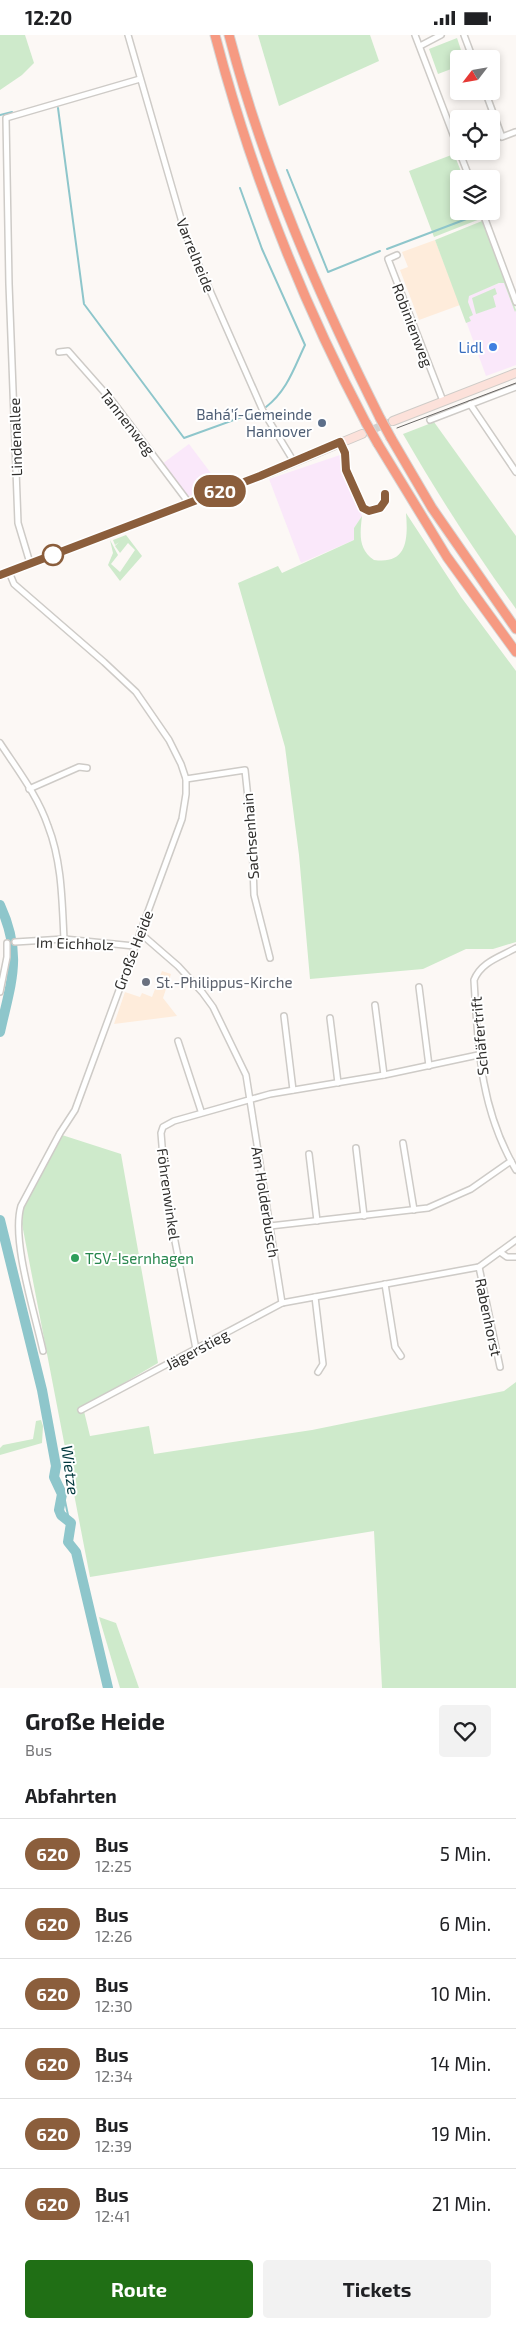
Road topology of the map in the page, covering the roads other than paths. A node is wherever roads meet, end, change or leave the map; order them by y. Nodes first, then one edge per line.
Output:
1 (128, 35) edge
2 (215, 35) edge
3 (229, 35) edge
4 (415, 35) edge
5 (441, 35) edge
6 (464, 35) edge
7 (420, 46) junction
8 (470, 50) edge
9 (140, 79) junction
10 (488, 100) edge
11 (450, 127) edge
12 (515, 132) dead end
13 (485, 220) edge
14 (398, 255) dead end
15 (516, 302) edge
16 (59, 352) dead end
17 (516, 373) edge
18 (516, 387) edge
19 (443, 401) junction
20 (470, 404) junction
21 (430, 420) dead end
22 (393, 421) tunnel mouth
23 (362, 433) tunnel mouth
24 (294, 462) junction
25 (516, 471) edge
26 (189, 503) junction
27 (30, 563) junction
28 (8, 572) junction
29 (0, 575) edge
30 (516, 629) edge
31 (516, 652) edge
32 (0, 743) edge
33 (87, 768) dead end
34 (186, 779) junction
35 (29, 789) junction
36 (140, 933) junction
37 (64, 939) junction
38 (15, 942) dead end
39 (0, 944) edge
40 (134, 946) junction
41 (516, 949) edge
42 (270, 958) dead end
43 (419, 987) dead end
44 (0, 992) edge
45 (374, 1005) dead end
46 (284, 1016) dead end
47 (330, 1018) dead end
48 (178, 1041) dead end
49 (478, 1055) junction
50 (429, 1066) junction
51 (384, 1075) junction
52 (338, 1083) junction
53 (293, 1090) junction
54 (249, 1101) junction
55 (201, 1111) junction
56 (404, 1143) dead end
57 (356, 1148) dead end
58 (309, 1154) dead end
59 (511, 1161) junction
60 (516, 1170) edge
61 (414, 1210) junction
62 (364, 1216) junction
63 (317, 1221) junction
64 (270, 1226) junction
65 (516, 1240) edge
66 (500, 1252) junction
67 (516, 1257) edge
68 (478, 1267) junction
69 (385, 1284) junction
70 (315, 1297) junction
71 (282, 1303) junction
72 (196, 1349) junction
73 (44, 1351) dead end
74 (401, 1356) dead end
75 (500, 1367) dead end
76 (318, 1372) dead end
77 (81, 1410) dead end

1 - 9 street, Varrelheide
2 - 31 highway, bridge
3 - 30 highway, bridge
4 - 7 street
5 - 7 street
6 - 8 street
7 - 11 street
9 - 24 street, Varrelheide
9 - 27 street, Lindenallee
10 - 12 street
13 - 15 street
14 - 19 street, Robinienweg
16 - 26 street, Tannenweg
17 - 19 main road
18 - 20 street
19 - 22 main road
20 - 21 street
20 - 25 street
23 - 24 main road
24 - 26 main road
26 - 27 main road
27 - 28 main road
28 - 29 main road
28 - 34 street, Große Heide
32 - 35 street
33 - 35 street
34 - 36 street, Große Heide
34 - 42 street, Sachsenhain
35 - 37 street
36 - 40 street, Große Heide
36 - 54 street, Am Holderbusch
37 - 38 street, Im Eichholz
37 - 40 street, Im Eichholz
39 - 44 street
40 - 73 street, Große Heide
41 - 49 street, Schäfertrift
43 - 50 street
45 - 51 street
46 - 53 street
47 - 52 street
48 - 55 street
49 - 50 street, Föhrenwinkel
49 - 59 street, Schäfertrift
50 - 51 street, Föhrenwinkel
51 - 52 street, Föhrenwinkel
52 - 53 street, Föhrenwinkel
53 - 54 street, Föhrenwinkel
54 - 55 street, Föhrenwinkel
54 - 64 street, Am Holderbusch
55 - 72 street, Föhrenwinkel
56 - 61 street
57 - 62 street
58 - 63 street
59 - 60 street, Schäfertrift
59 - 61 street
61 - 62 street
62 - 63 street
63 - 64 street
64 - 71 street, Am Holderbusch
65 - 66 street, Jägerstieg
66 - 67 street
66 - 68 street, Jägerstieg
68 - 69 street, Jägerstieg
68 - 75 street, Rabenhorst
69 - 70 street, Jägerstieg
69 - 74 street
70 - 71 street, Jägerstieg
70 - 76 street
71 - 72 street, Jägerstieg
72 - 77 street, Jägerstieg

